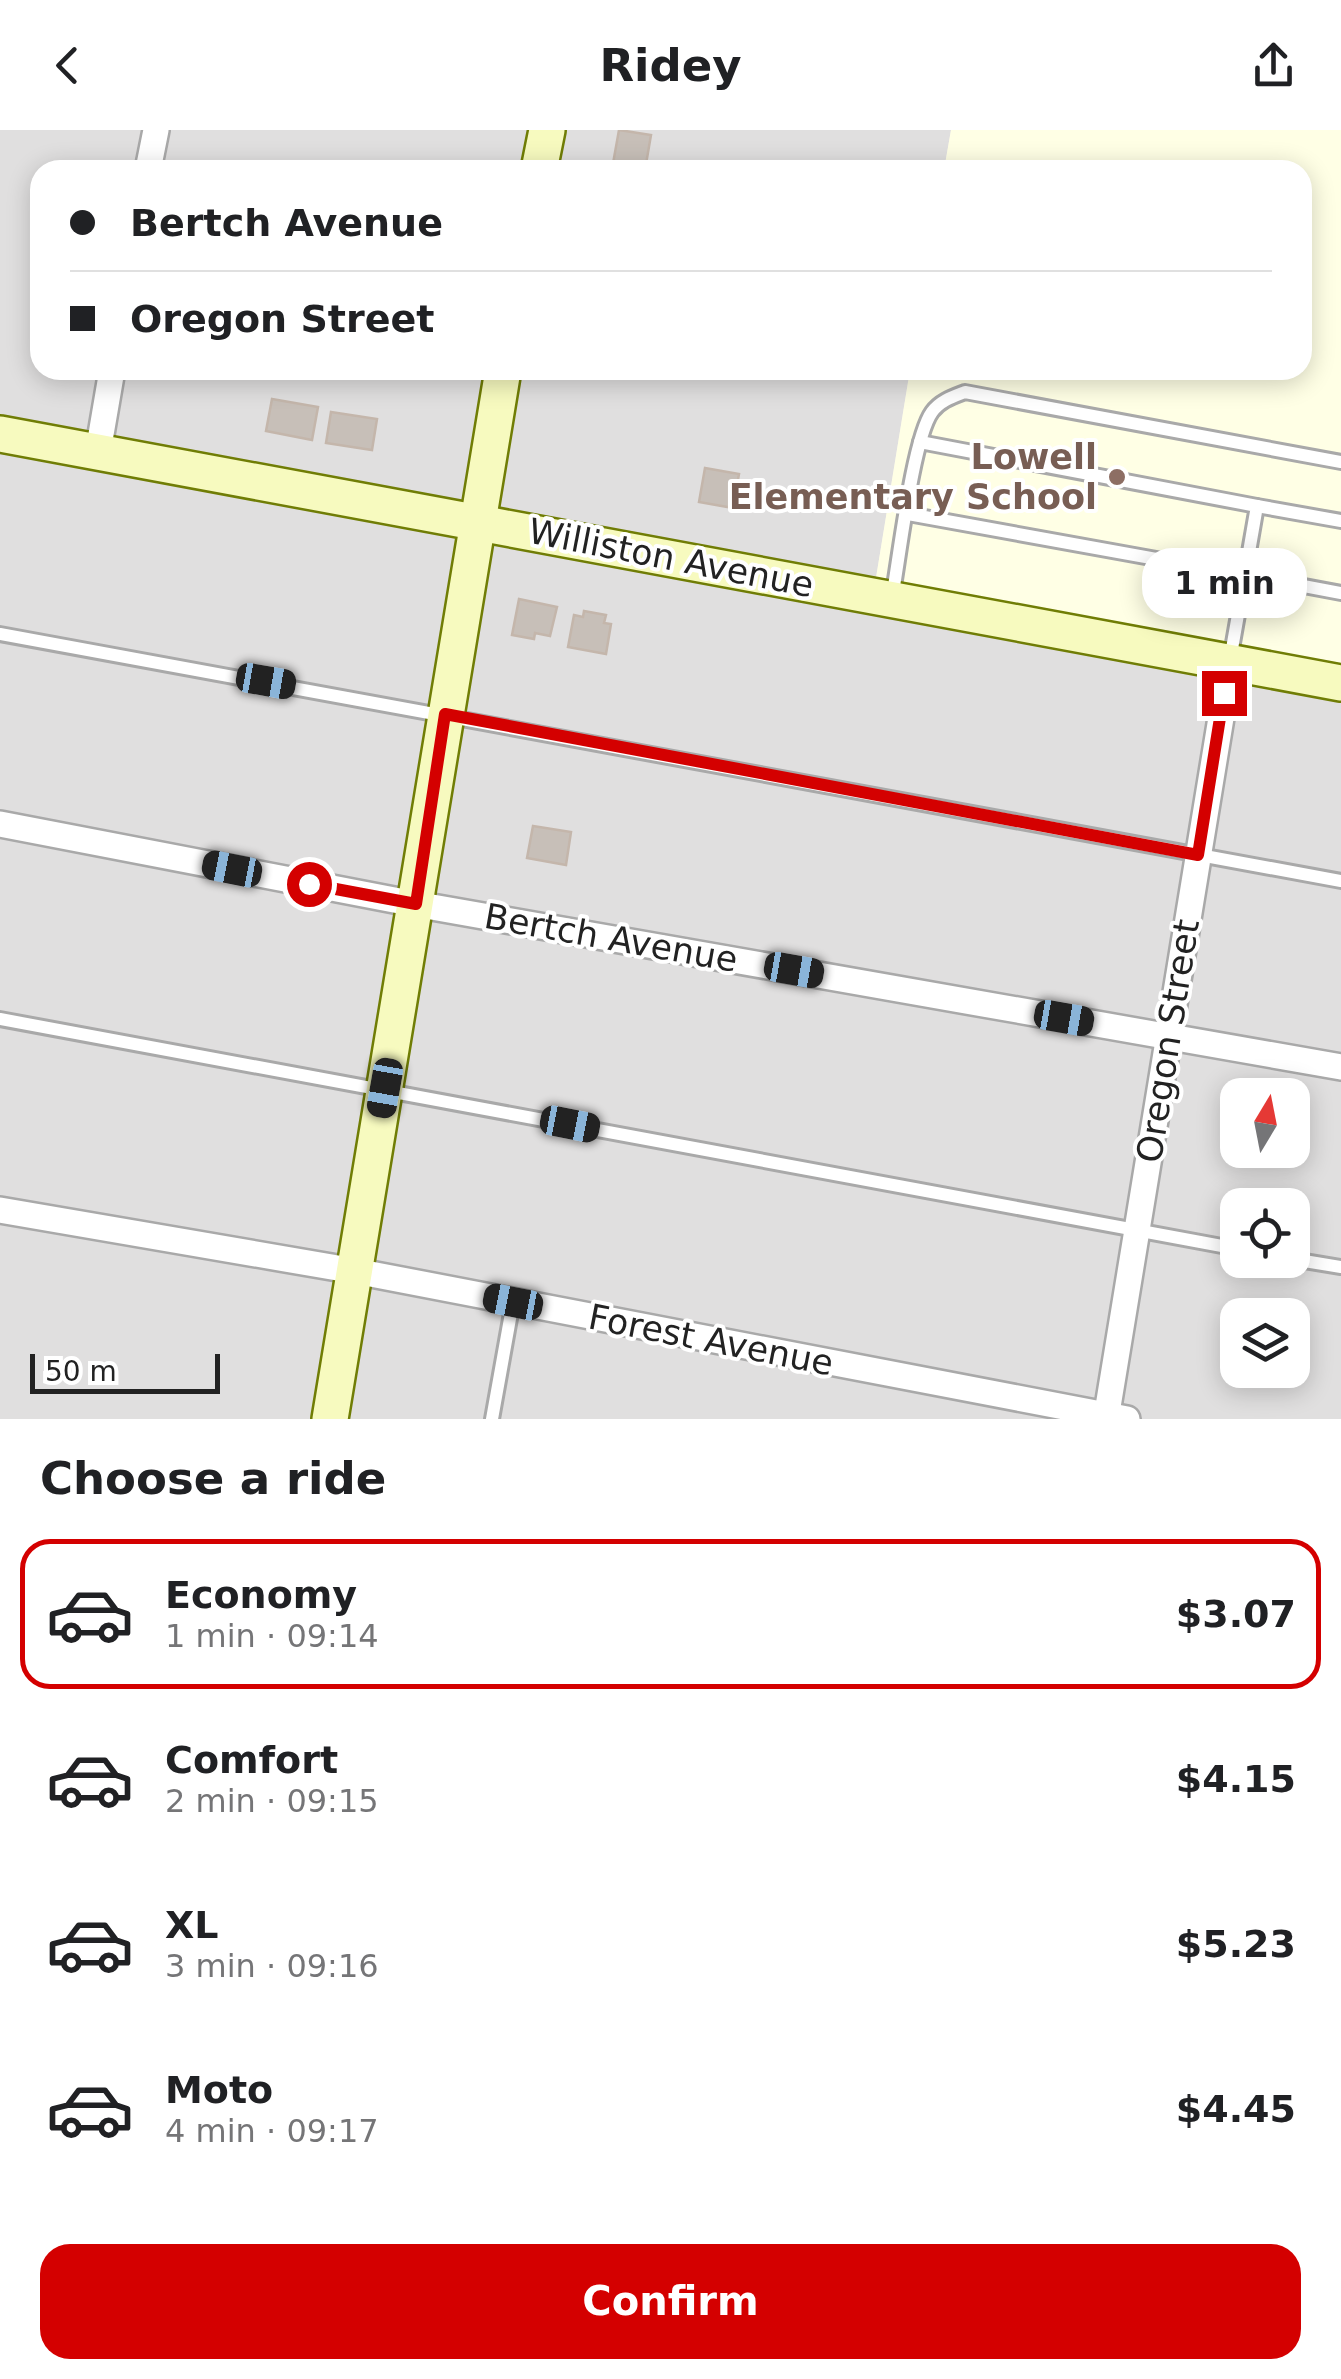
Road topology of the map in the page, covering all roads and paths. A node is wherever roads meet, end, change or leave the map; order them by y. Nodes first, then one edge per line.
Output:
1 (156, 130) edge
2 (547, 130) edge
3 (150, 160) edge
4 (541, 160) edge
5 (110, 380) edge
6 (501, 380) edge
7 (0, 434) edge
8 (920, 442) junction
9 (98, 452) junction
10 (1341, 462) edge
11 (1257, 506) junction
12 (908, 514) junction
13 (476, 520) junction
14 (1341, 521) edge
15 (1245, 575) junction
16 (1341, 592) edge
17 (892, 599) junction
18 (0, 634) edge
19 (1230, 663) junction
20 (1341, 683) edge
21 (445, 714) junction
22 (0, 824) edge
23 (1198, 855) junction
24 (1341, 881) edge
25 (416, 904) junction
26 (0, 1018) edge
27 (1168, 1036) junction
28 (1341, 1067) edge
29 (385, 1088) junction
30 (0, 1210) edge
31 (1136, 1232) junction
32 (1220, 1247) edge
33 (1310, 1262) edge
34 (1341, 1268) edge
35 (355, 1271) junction
36 (513, 1302) junction
37 (1113, 1418) edge
38 (330, 1419) edge
39 (492, 1419) edge

1 - 3 street
2 - 4 main road
5 - 9 street
6 - 13 main road
7 - 9 main road, Williston Avenue
8 - 10 lane
8 - 11 lane
8 - 12 lane
9 - 13 main road, Williston Avenue
11 - 14 lane
11 - 15 lane
12 - 15 lane
12 - 17 lane
13 - 17 main road, Williston Avenue
13 - 21 main road
15 - 16 lane
15 - 19 lane
17 - 19 main road, Williston Avenue
18 - 21 lane
19 - 20 main road, Williston Avenue
19 - 23 street, Oregon Street
21 - 23 lane
21 - 25 main road
22 - 25 street, Bertch Avenue
23 - 24 lane
23 - 27 street, Oregon Street
25 - 27 street, Bertch Avenue
25 - 29 main road
26 - 29 lane
27 - 28 street, Bertch Avenue
27 - 31 street, Oregon Street
29 - 31 lane
29 - 35 main road
30 - 35 street, Forest Avenue
31 - 32 lane
31 - 37 street, Oregon Street
33 - 34 lane
35 - 36 street, Forest Avenue
35 - 38 main road
36 - 37 street, Forest Avenue
36 - 39 lane

